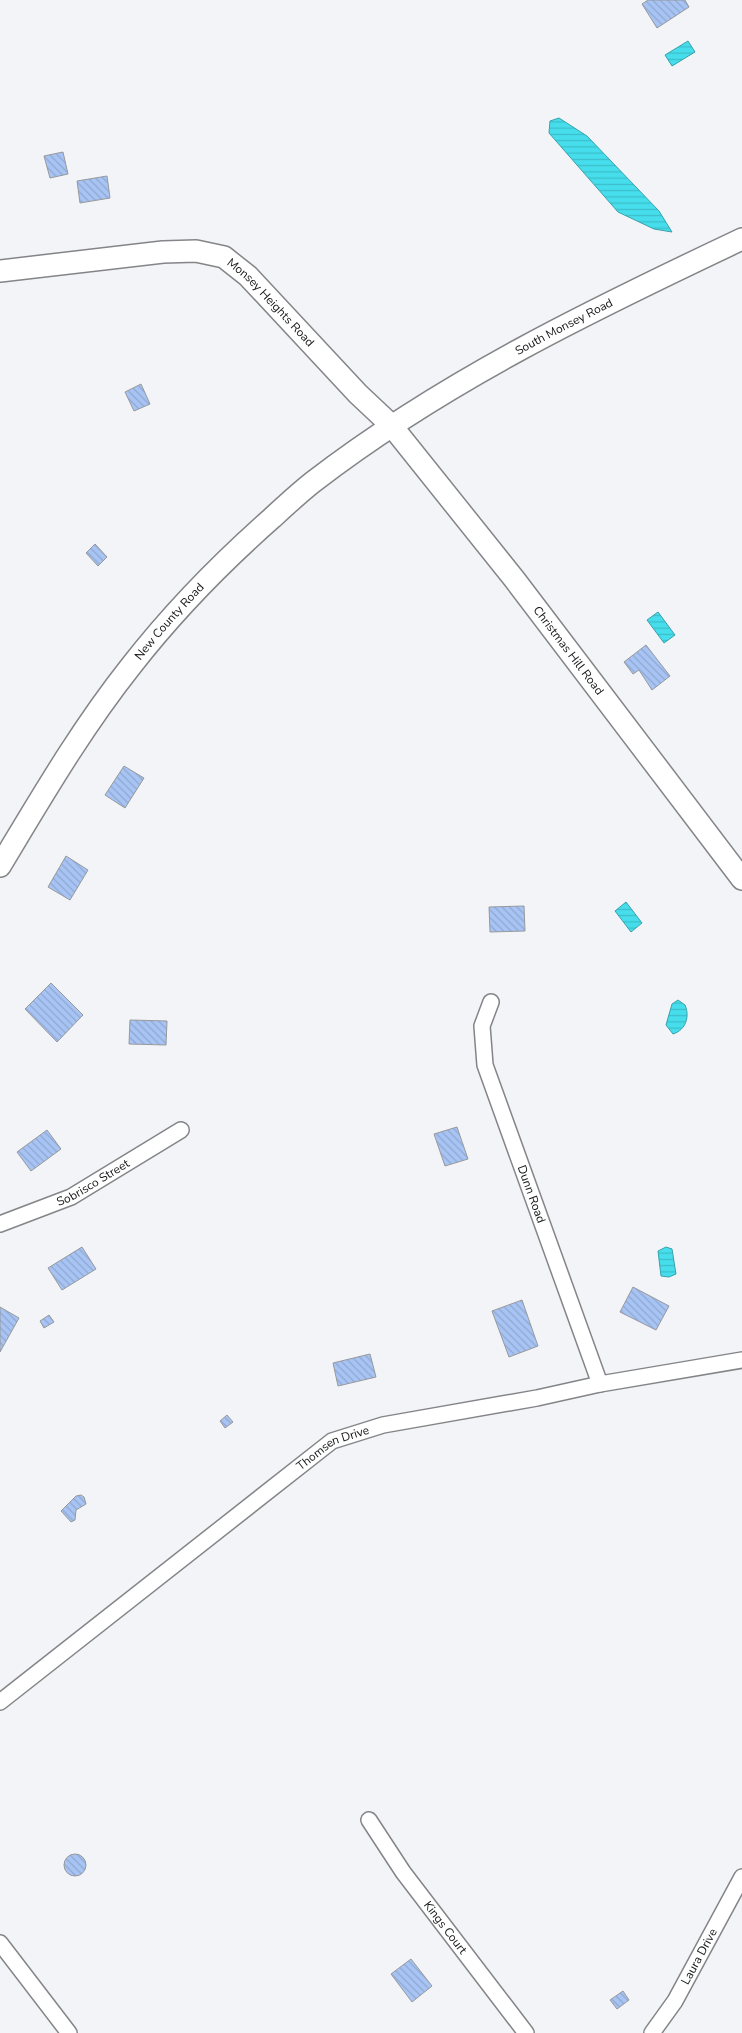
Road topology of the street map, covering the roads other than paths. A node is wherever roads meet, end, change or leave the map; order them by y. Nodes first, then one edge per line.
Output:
1 (742, 238) edge
2 (0, 271) edge
3 (391, 425) junction
4 (0, 866) edge
5 (742, 879) edge
6 (490, 1002) dead end
7 (181, 1130) dead end
8 (0, 1224) edge
9 (742, 1360) edge
10 (600, 1384) junction
11 (0, 1702) edge
12 (368, 1820) dead end
13 (742, 1877) edge
14 (0, 1943) edge
15 (70, 2033) edge
16 (526, 2033) edge
17 (652, 2033) edge

1 - 3 street, South Monsey Road
2 - 3 street, Monsey Heights Road
3 - 4 street, New County Road
3 - 5 street, Christmas Hill Road
6 - 10 street, Dunn Road
7 - 8 street, Sobrisco Street
9 - 10 street, Thomsen Drive
10 - 11 street, Thomsen Drive
12 - 16 street, Kings Court
13 - 17 street, Laura Drive
14 - 15 street

